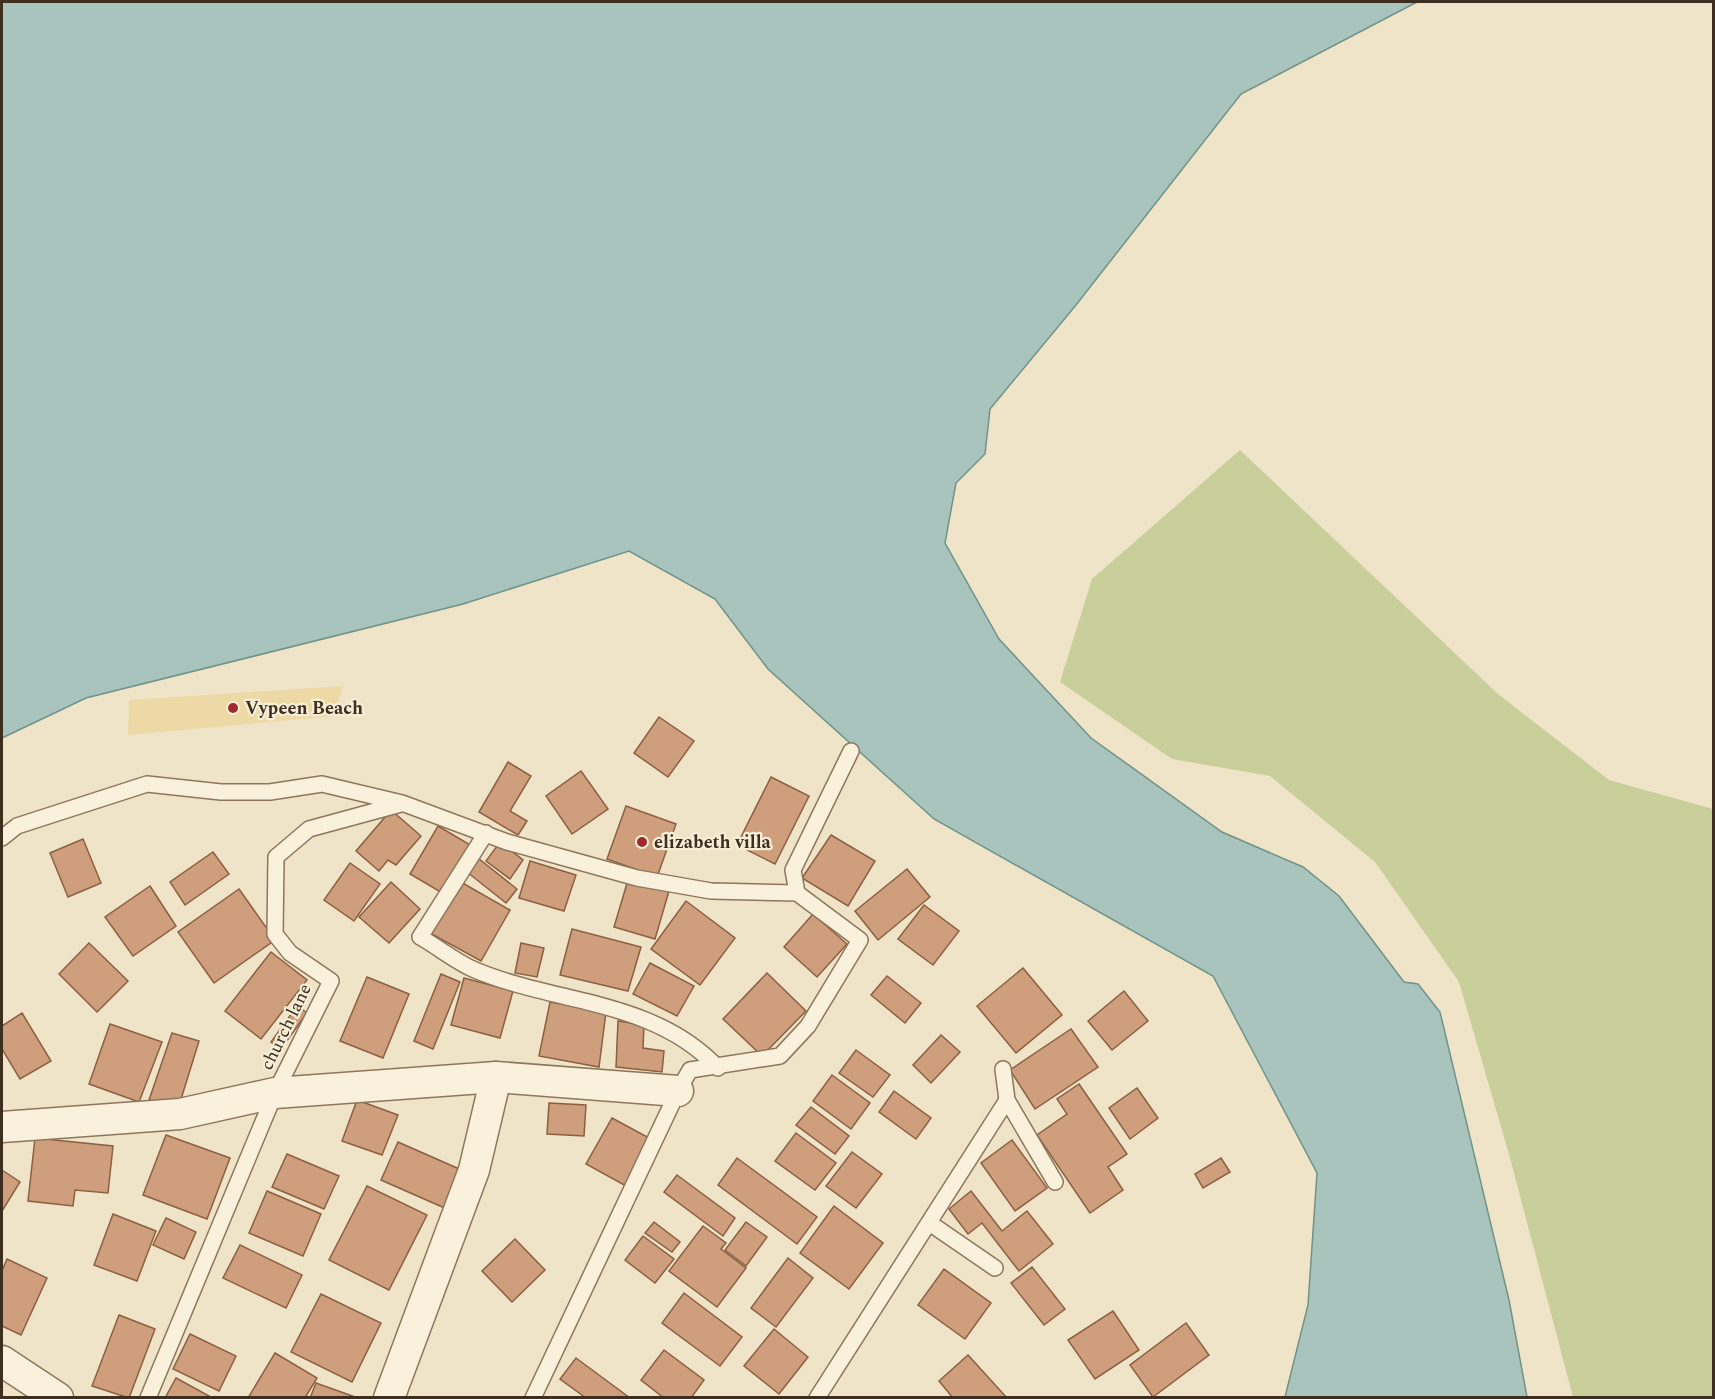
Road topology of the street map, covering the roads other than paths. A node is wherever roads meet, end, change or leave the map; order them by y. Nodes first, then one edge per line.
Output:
1 (851, 751) dead end
2 (402, 803) junction
3 (486, 833) junction
4 (2, 838) edge
5 (797, 893) junction
6 (718, 1068) junction
7 (1003, 1069) dead end
8 (496, 1077) junction
9 (678, 1091) junction
10 (275, 1093) junction
11 (1008, 1100) junction
12 (2, 1126) edge
13 (1055, 1182) dead end
14 (931, 1224) junction
15 (996, 1268) dead end
16 (2, 1361) edge
17 (58, 1398) edge
18 (148, 1398) edge
19 (389, 1398) edge
20 (533, 1398) edge
21 (817, 1398) edge

1 - 5 lane
2 - 3 lane
2 - 4 lane
2 - 10 lane, church lane
3 - 5 lane
3 - 6 lane
5 - 6 lane
6 - 9 lane
7 - 11 lane
8 - 9 street
8 - 10 street
8 - 19 street
9 - 20 lane
10 - 12 street
10 - 18 lane
11 - 13 lane
11 - 14 lane
14 - 15 lane
14 - 21 lane
16 - 17 street

